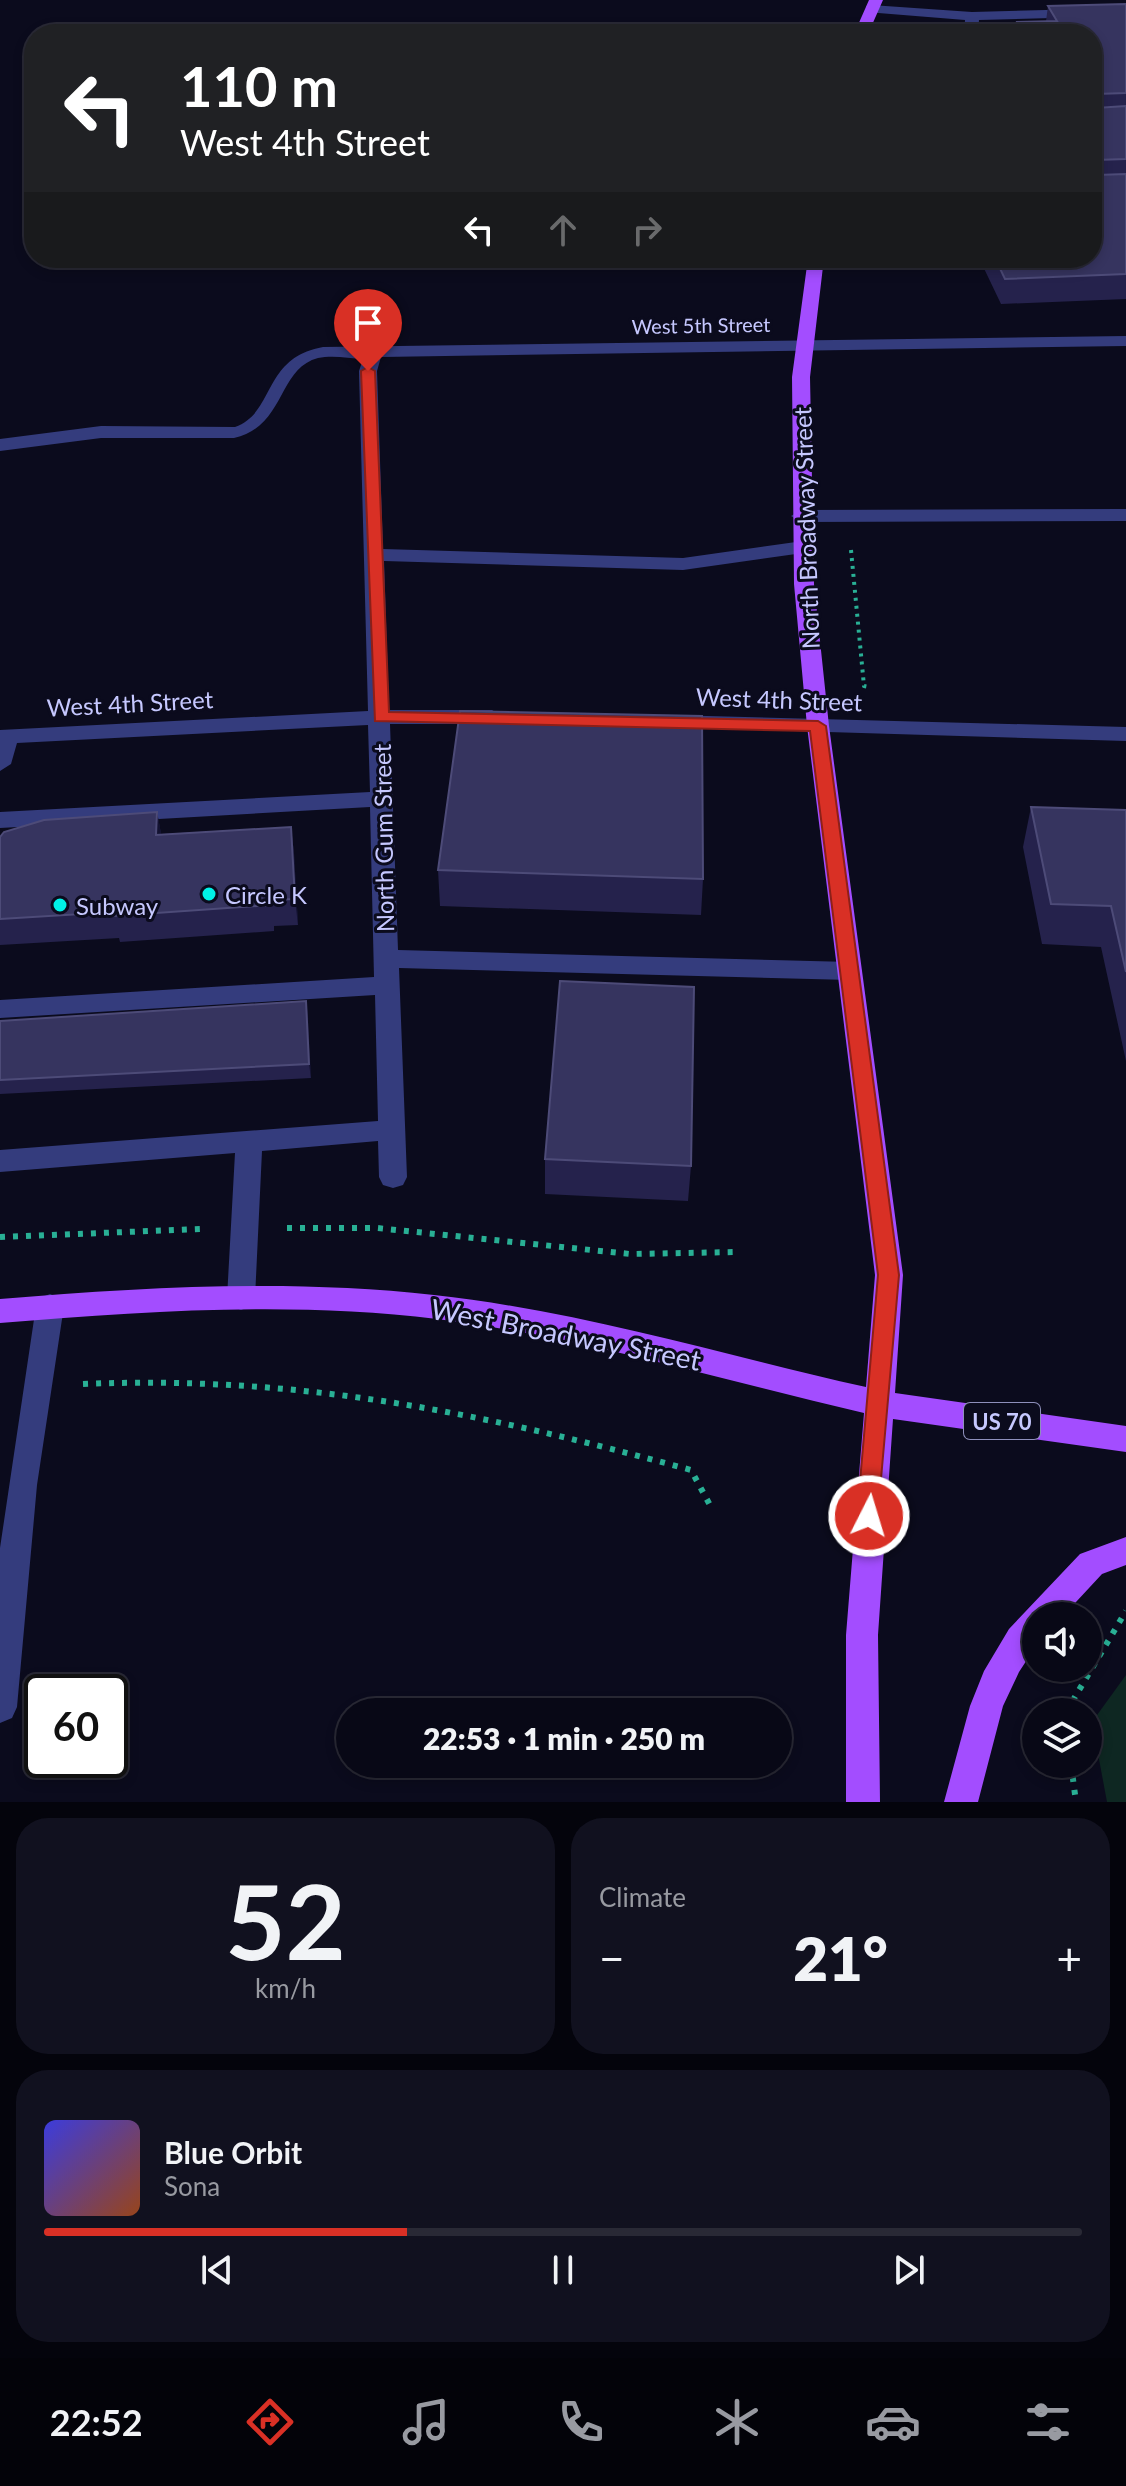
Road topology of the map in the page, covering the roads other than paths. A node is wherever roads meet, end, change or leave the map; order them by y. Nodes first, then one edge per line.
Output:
1 (873, 5) edge
2 (1126, 12) edge
3 (972, 16) junction
4 (865, 24) edge
5 (972, 24) edge
6 (815, 268) edge
7 (1126, 341) edge
8 (806, 346) junction
9 (373, 354) junction
10 (0, 445) edge
11 (1126, 515) edge
12 (801, 516) junction
13 (803, 547) junction
14 (375, 555) junction
15 (381, 717) junction
16 (509, 717) edge
17 (648, 721) edge
18 (818, 726) junction
19 (1126, 734) edge
20 (4, 736) edge
21 (0, 764) edge
22 (383, 799) junction
23 (0, 820) edge
24 (386, 959) junction
25 (850, 971) junction
26 (387, 985) junction
27 (0, 1009) edge
28 (393, 1130) junction
29 (249, 1141) junction
30 (0, 1161) edge
31 (393, 1177) dead end
32 (241, 1298) junction
33 (50, 1306) junction
34 (0, 1311) edge
35 (878, 1403) junction
36 (1126, 1439) edge
37 (1126, 1551) edge
38 (1054, 1602) edge
39 (1022, 1636) edge
40 (0, 1707) edge
41 (863, 1802) edge
42 (961, 1802) edge

1 - 3 street
1 - 4 main road
2 - 3 street
3 - 5 street
6 - 8 main road, North Broadway Street
7 - 8 street, West 5th Street
8 - 9 street, West 5th Street
8 - 12 main road, North Broadway Street
9 - 10 street, West 5th Street
9 - 14 street, North Gum Street
11 - 12 street
12 - 13 main road, North Broadway Street
13 - 14 street
13 - 18 main road, North Broadway Street
14 - 15 street, North Gum Street
15 - 16 street, West 4th Street
15 - 20 street, West 4th Street
15 - 22 street, North Gum Street
17 - 18 street, West 4th Street
18 - 19 street, West 4th Street
18 - 25 main road, North Broadway Street
20 - 21 street
22 - 23 street
22 - 24 street, North Gum Street
24 - 25 street
24 - 26 street, North Gum Street
25 - 35 main road, North Broadway Street
26 - 27 street
26 - 28 street, North Gum Street
28 - 29 street
28 - 31 street, North Gum Street
29 - 30 street
29 - 32 street
32 - 33 main road, West Broadway Street
32 - 35 main road, West Broadway Street
33 - 34 main road, West Broadway Street
33 - 40 street
35 - 36 main road, West Broadway Street / US 70
35 - 41 main road, North Broadway Street
37 - 38 main road
39 - 42 main road

